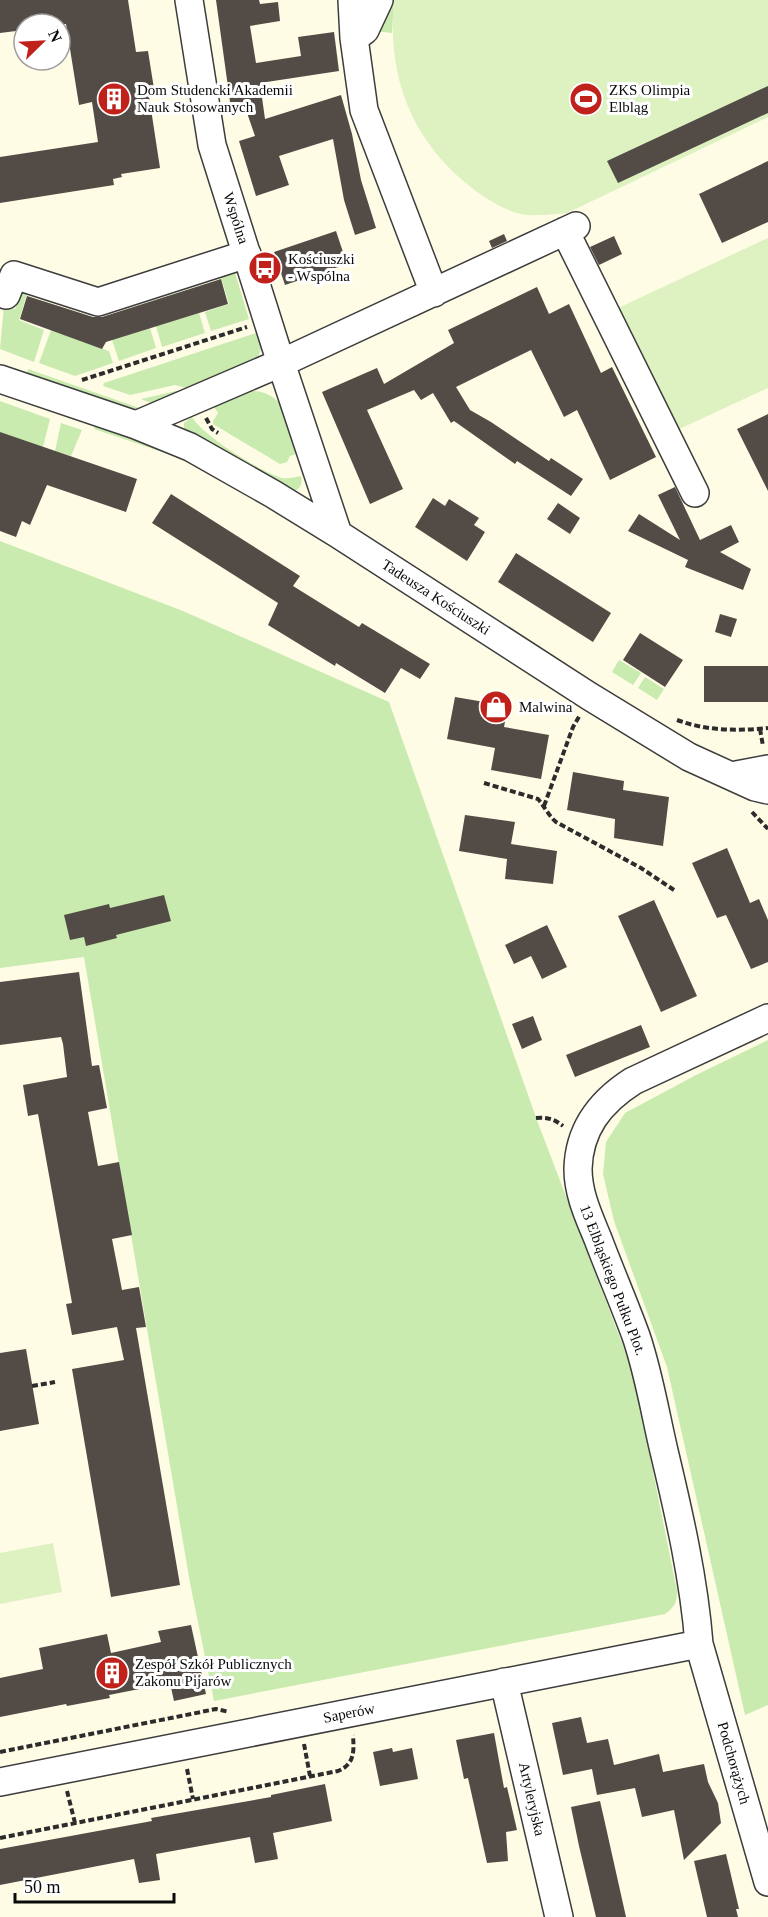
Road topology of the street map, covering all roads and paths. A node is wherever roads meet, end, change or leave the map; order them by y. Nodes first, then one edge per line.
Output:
1 (189, 0) edge
2 (352, 0) edge
3 (379, 0) edge
4 (354, 38) junction
5 (247, 254) junction
6 (434, 293) junction
7 (6, 295) dead end
8 (280, 363) junction
9 (0, 379) edge
10 (82, 380) dead end
11 (91, 384) dead end
12 (198, 400) junction
13 (136, 425) junction
14 (225, 439) dead end
15 (695, 493) dead end
16 (338, 534) junction
17 (585, 707) dead end
18 (667, 715) dead end
19 (768, 728) edge
20 (768, 769) edge
21 (732, 776) junction
22 (484, 783) dead end
23 (768, 790) edge
24 (544, 806) junction
25 (674, 890) dead end
26 (768, 1018) edge
27 (55, 1382) dead end
28 (32, 1386) dead end
29 (699, 1644) junction
30 (504, 1682) junction
31 (236, 1713) dead end
32 (351, 1713) junction
33 (300, 1722) junction
34 (183, 1745) junction
35 (0, 1752) edge
36 (62, 1770) junction
37 (310, 1776) junction
38 (0, 1782) edge
39 (193, 1799) junction
40 (75, 1823) junction
41 (0, 1839) edge
42 (768, 1882) edge
43 (559, 1917) edge

1 - 5 street, Wspólna
2 - 4 street
3 - 4 street
4 - 6 street
5 - 7 street
5 - 8 street, Wspólna
6 - 8 street
6 - 15 street
8 - 12 street
8 - 16 street, Wspólna
9 - 13 street, Tadeusza Kościuszki
10 - 11 path
12 - 13 street
12 - 14 path
13 - 16 street, Tadeusza Kościuszki
16 - 21 street, Tadeusza Kościuszki
17 - 24 path
18 - 19 path
20 - 21 street
21 - 23 street, Tadeusza Kościuszki
22 - 24 path
24 - 25 path
26 - 29 street, 13 Elbląskiego Pułku Plot.
27 - 28 path
29 - 30 street, Saperów
29 - 42 street, Podchorążych
30 - 32 street, Saperów
30 - 43 street, Artyleryjska
31 - 35 path
32 - 33 street, Saperów
32 - 37 path
33 - 34 street, Saperów
33 - 37 path
34 - 36 street, Saperów
34 - 39 path
36 - 38 street, Saperów
36 - 40 path
37 - 39 path
39 - 40 path
40 - 41 path

